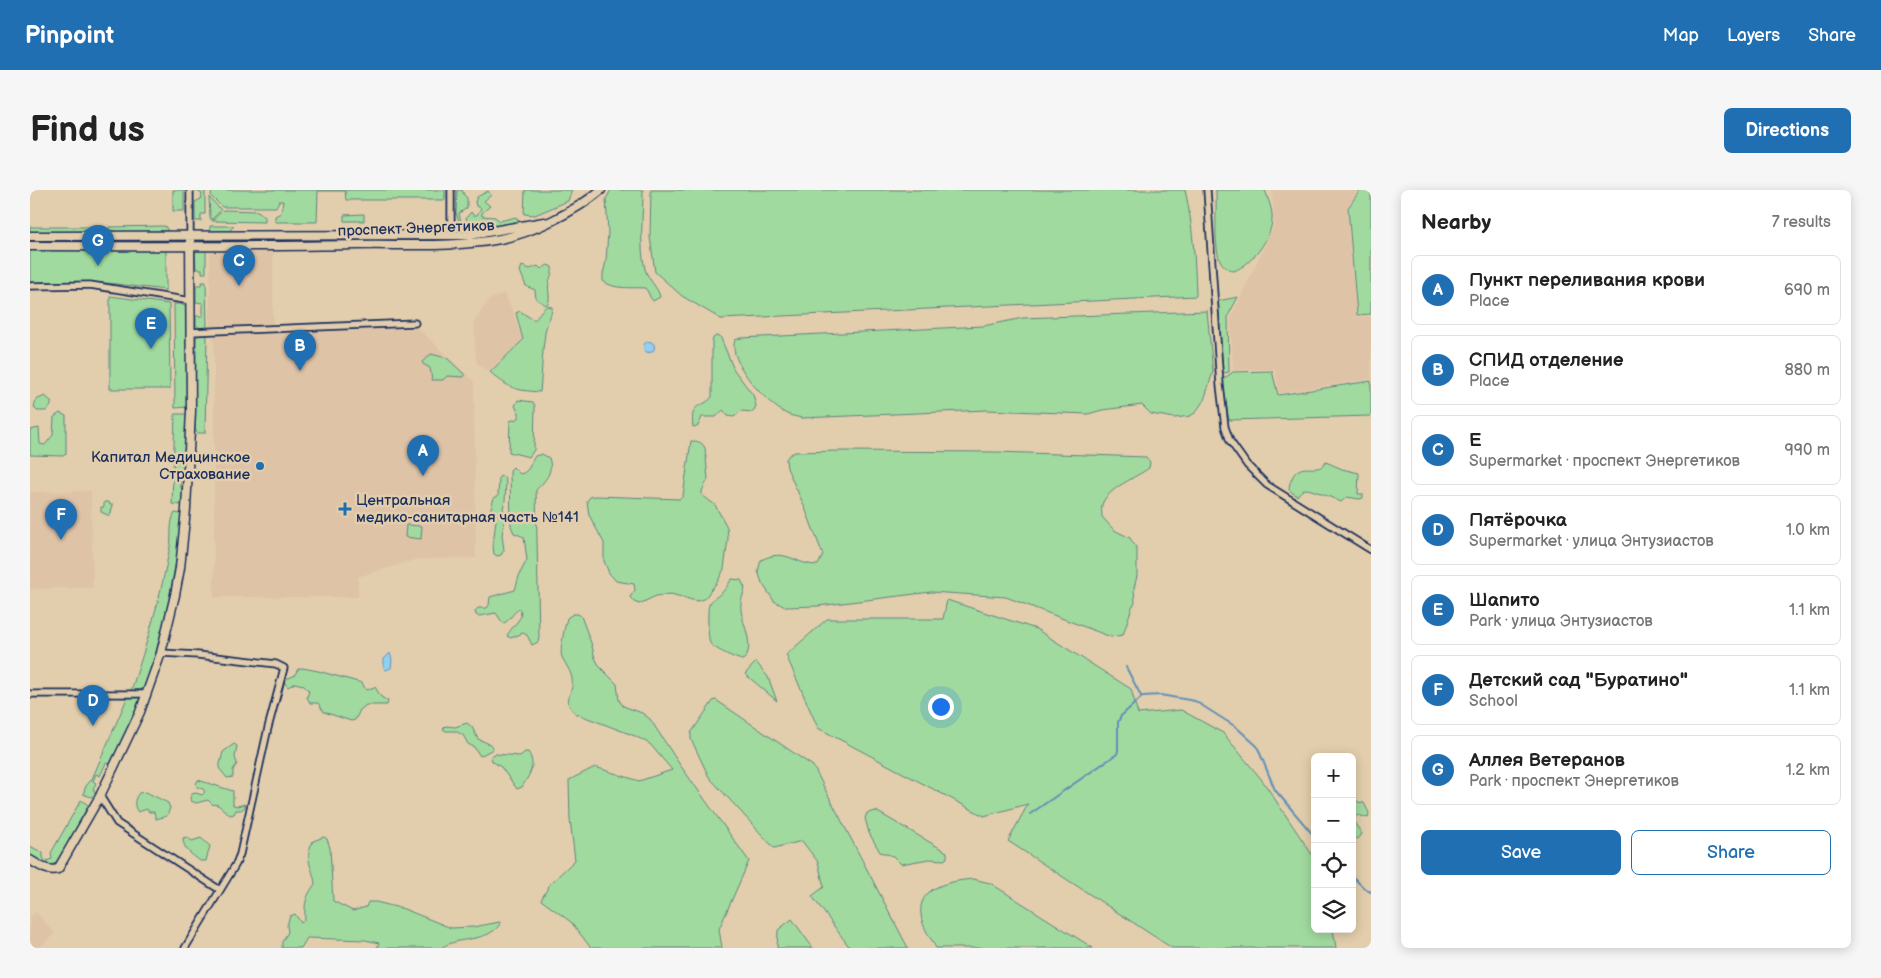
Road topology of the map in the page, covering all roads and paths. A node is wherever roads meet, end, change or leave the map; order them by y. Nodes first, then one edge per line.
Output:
1 (190, 190) edge
2 (451, 190) edge
3 (601, 190) edge
4 (1208, 190) edge
5 (451, 234) junction
6 (327, 235) junction
7 (367, 235) junction
8 (397, 235) junction
9 (30, 236) edge
10 (190, 236) junction
11 (470, 239) junction
12 (397, 244) junction
13 (366, 245) junction
14 (30, 246) edge
15 (190, 246) junction
16 (328, 246) junction
17 (30, 286) edge
18 (190, 301) junction
19 (415, 323) dead end
20 (190, 332) junction
21 (1371, 550) edge
22 (161, 653) junction
23 (30, 694) edge
24 (147, 694) junction
25 (100, 796) junction
26 (30, 860) edge
27 (220, 890) junction
28 (185, 948) edge

1 - 10 street
2 - 5 street
3 - 11 main road, проспект Энергетиков
4 - 21 street
5 - 8 main road, проспект Энергетиков
5 - 11 main road, проспект Энергетиков
6 - 7 main road, проспект Энергетиков
6 - 10 main road, проспект Энергетиков
6 - 16 main road
7 - 8 main road, проспект Энергетиков
7 - 13 main road
8 - 12 main road
9 - 10 main road, проспект Энергетиков
10 - 15 main road
11 - 12 main road, проспект Энергетиков
12 - 13 main road, проспект Энергетиков
13 - 16 main road, проспект Энергетиков
14 - 15 main road, проспект Энергетиков
15 - 16 main road, проспект Энергетиков
15 - 18 main road
17 - 18 street
18 - 20 main road
19 - 20 street
20 - 22 main road
22 - 24 main road
22 - 27 street
23 - 24 street
24 - 25 main road
25 - 26 main road
25 - 27 street
27 - 28 street

